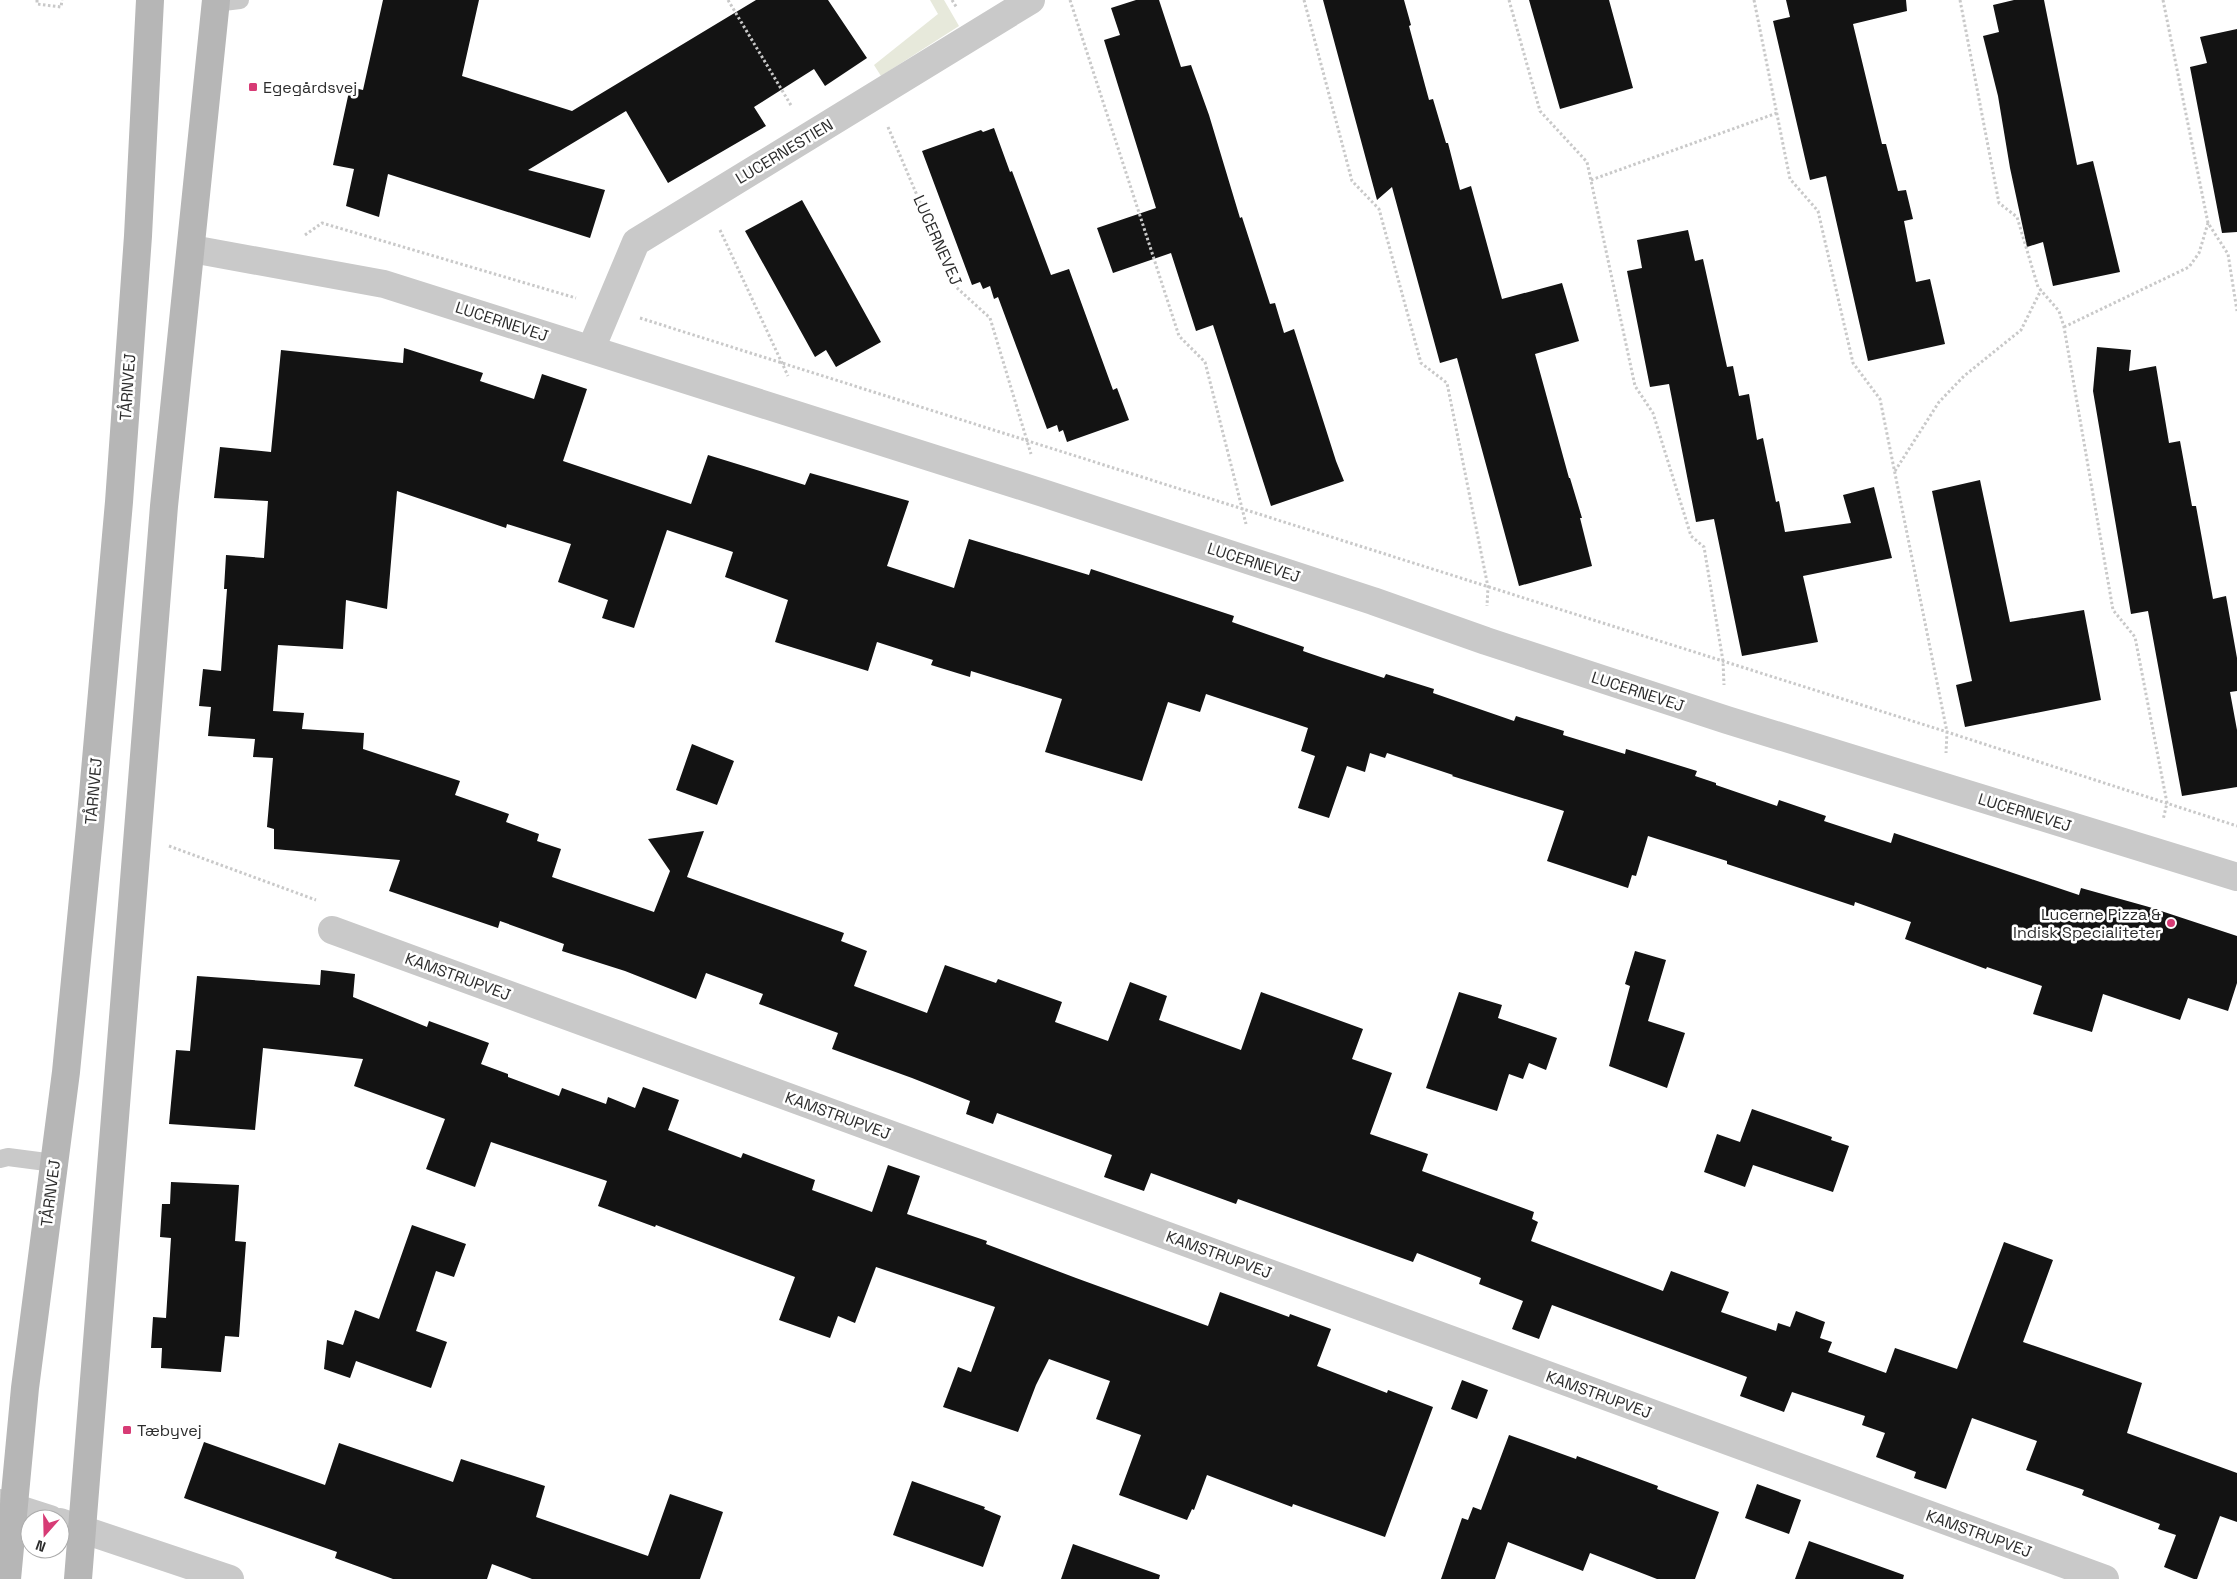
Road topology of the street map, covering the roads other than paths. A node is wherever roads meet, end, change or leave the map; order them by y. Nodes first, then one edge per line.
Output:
1 (150, 0) edge
2 (1031, 0) edge
3 (224, 1) edge
4 (192, 249) junction
5 (591, 349) junction
6 (2237, 877) edge
7 (332, 930) road end
8 (0, 1159) edge
9 (54, 1163) junction
10 (7, 1506) edge
11 (20, 1510) edge
12 (71, 1526) edge
13 (7, 1579) edge
14 (78, 1579) edge
15 (230, 1579) edge
16 (2105, 1579) edge

1 - 9 street, TÅRNVEJ
2 - 5 street, LUCERNESTIEN
3 - 4 street
4 - 5 street, LUCERNEVEJ
4 - 12 street
5 - 6 street, LUCERNEVEJ
7 - 16 street, KAMSTRUPVEJ
8 - 9 lane
9 - 10 street, TÅRNVEJ
10 - 11 street
10 - 13 street, TÅRNVEJ
12 - 14 street
12 - 15 street

